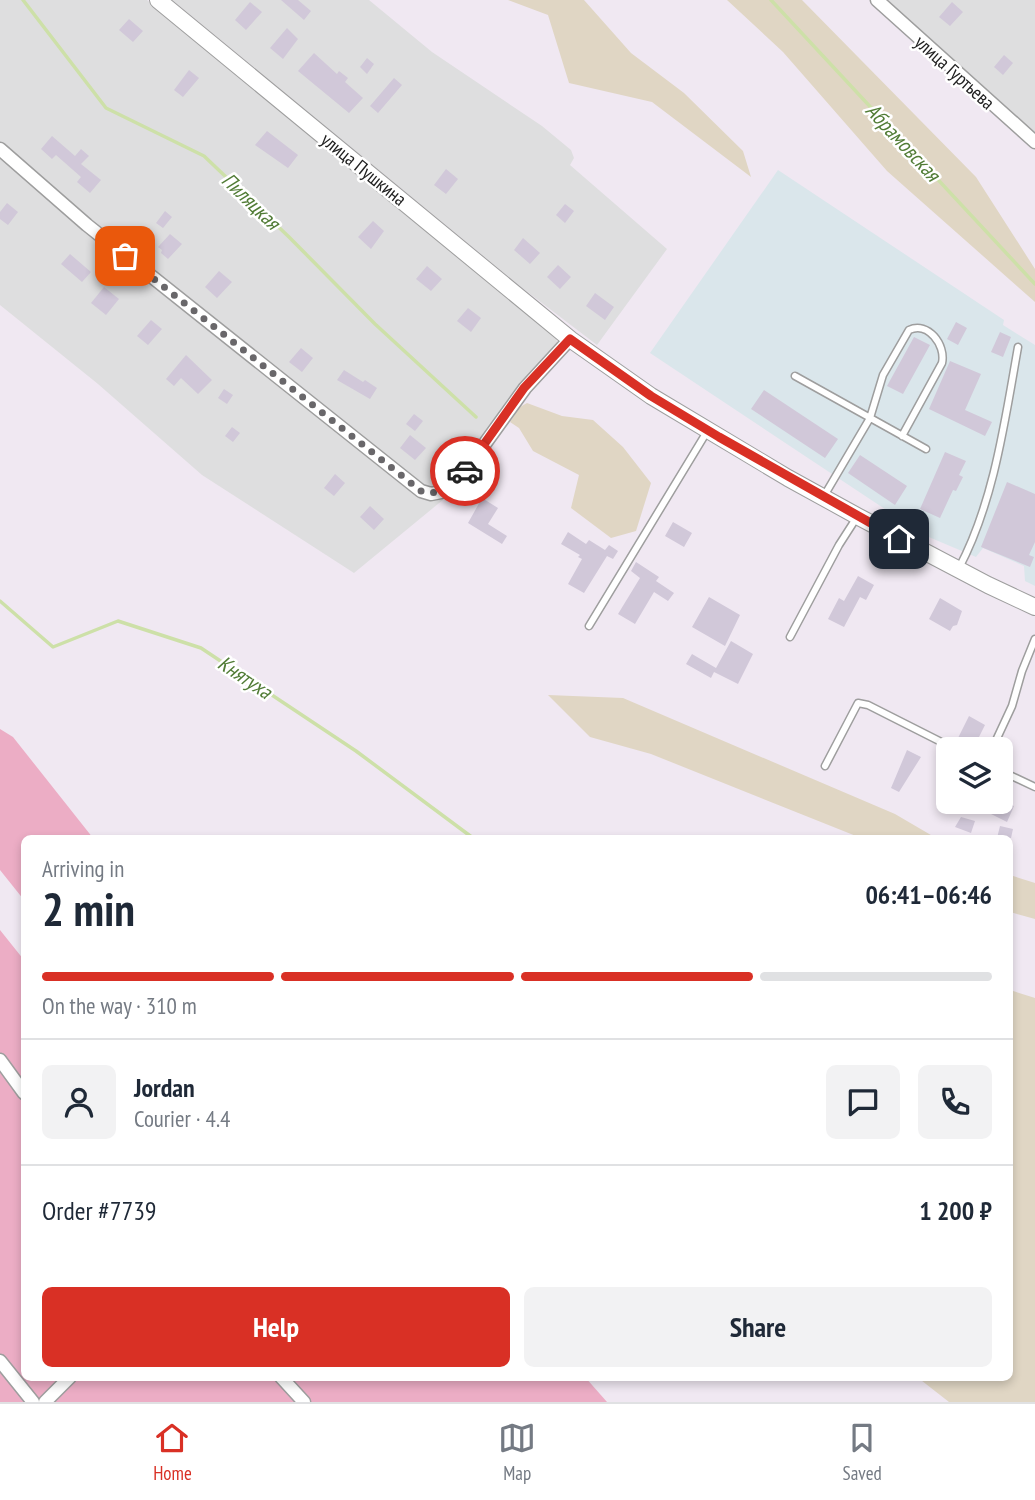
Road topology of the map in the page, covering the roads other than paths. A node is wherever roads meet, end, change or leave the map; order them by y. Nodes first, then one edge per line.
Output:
1 (158, 0) edge
2 (877, 0) edge
3 (1035, 142) edge
4 (0, 149) edge
5 (570, 339) junction
6 (1018, 348) dead end
7 (795, 376) dead end
8 (870, 418) junction
9 (708, 430) junction
10 (902, 436) junction
11 (926, 450) dead end
12 (823, 497) junction
13 (857, 516) junction
14 (958, 570) junction
15 (1035, 607) edge
16 (589, 626) dead end
17 (790, 637) dead end
18 (1035, 639) edge
19 (998, 737) edge
20 (936, 739) edge
21 (825, 766) dead end
22 (1013, 777) edge
23 (1035, 787) edge
24 (0, 1060) edge
25 (21, 1089) edge
26 (0, 1362) edge
27 (66, 1381) edge
28 (285, 1381) edge
29 (33, 1402) edge
30 (45, 1402) edge
31 (304, 1402) edge

1 - 5 street, улица Пушкина
2 - 3 street, улица Гуртьева
4 - 5 street
5 - 9 street, улица Пушкина
6 - 14 lane
7 - 8 lane
8 - 10 lane
8 - 10 lane
8 - 12 lane
9 - 12 street, улица Пушкина
9 - 16 lane
10 - 11 lane
12 - 13 street, улица Пушкина
13 - 14 street, улица Пушкина
13 - 17 lane
14 - 15 street, улица Пушкина
18 - 19 lane
20 - 21 lane
22 - 23 lane
24 - 25 street
26 - 29 street
27 - 30 street
28 - 31 street

